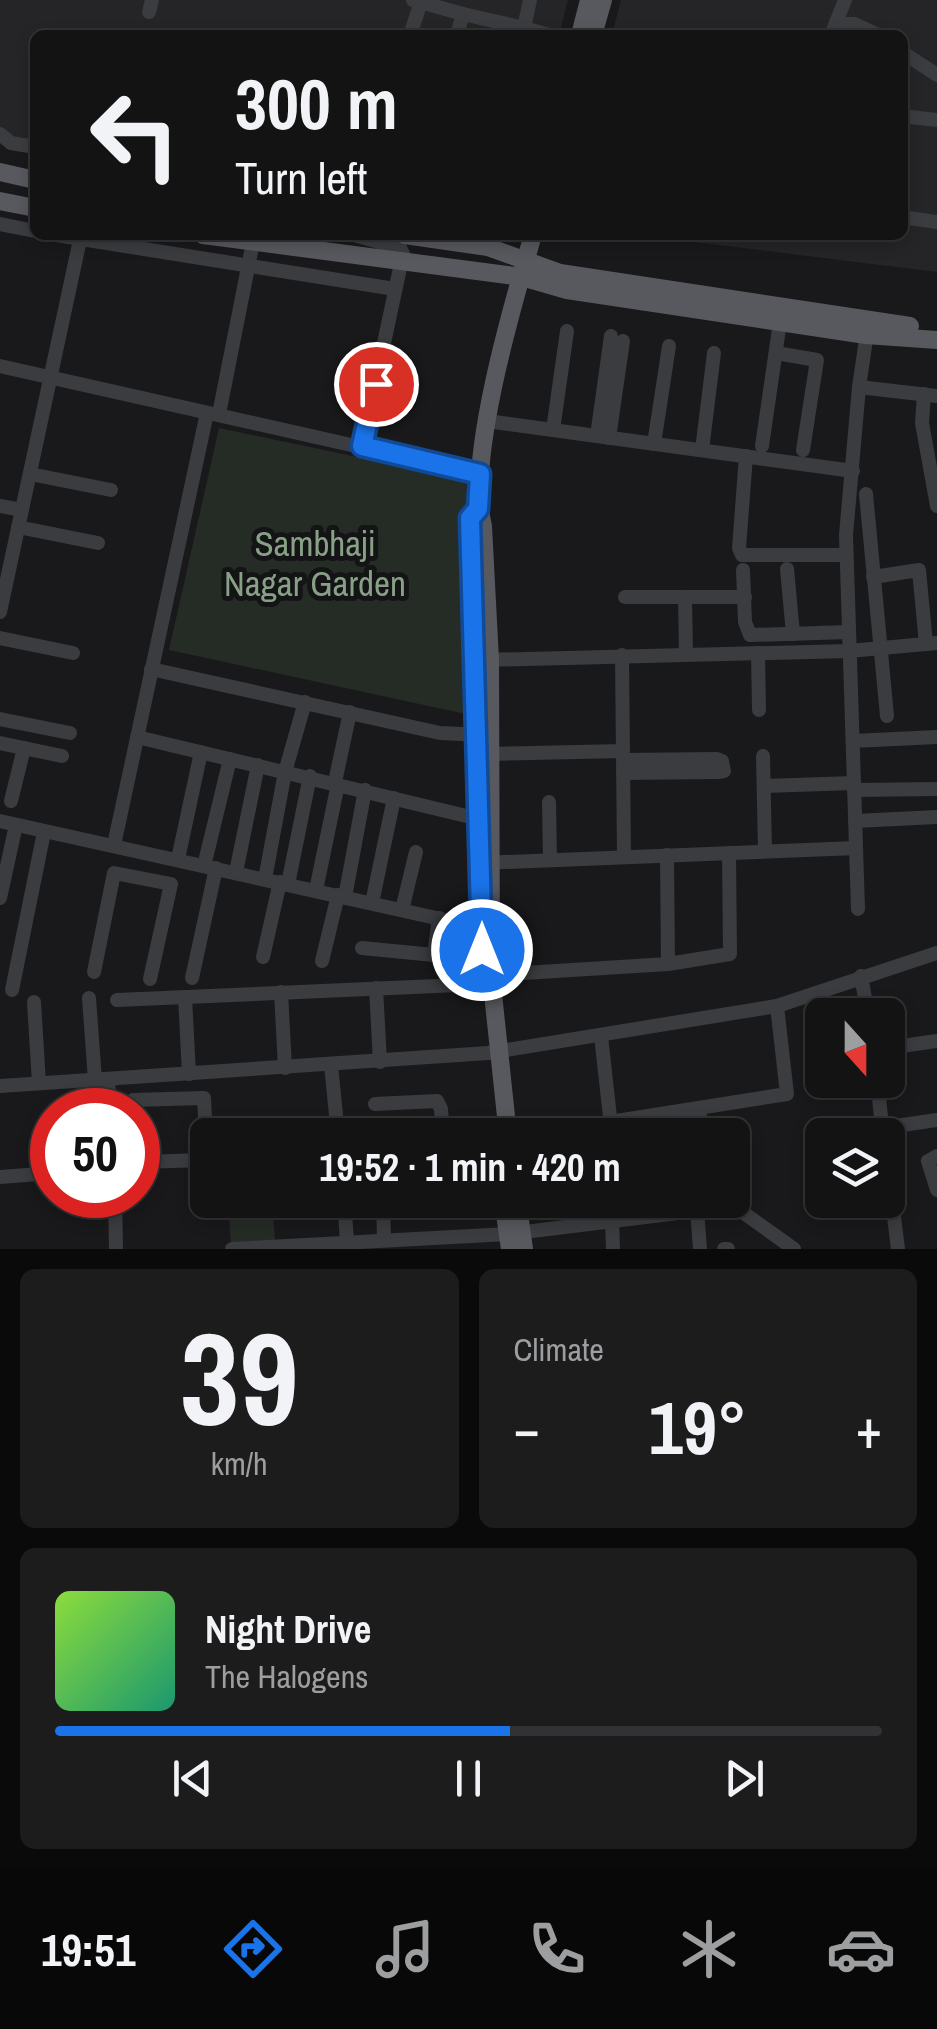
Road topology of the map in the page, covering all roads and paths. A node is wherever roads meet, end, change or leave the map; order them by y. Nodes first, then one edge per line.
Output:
1 (530, 0) edge
2 (589, 0) edge
3 (603, 0) edge
4 (844, 0) edge
5 (417, 1) edge
6 (462, 14) junction
7 (524, 28) junction
8 (834, 29) edge
9 (411, 30) edge
10 (458, 30) edge
11 (531, 30) edge
12 (581, 30) edge
13 (595, 30) edge
14 (868, 30) edge
15 (908, 56) edge
16 (937, 75) edge
17 (908, 117) edge
18 (937, 120) edge
19 (0, 134) edge
20 (30, 146) edge
21 (0, 172) edge
22 (30, 179) edge
23 (0, 201) edge
24 (30, 207) edge
25 (908, 218) edge
26 (937, 222) edge
27 (0, 224) edge
28 (30, 230) edge
29 (80, 240) edge
30 (92, 240) edge
31 (239, 240) edge
32 (285, 240) edge
33 (372, 240) edge
34 (440, 240) edge
35 (531, 240) edge
36 (253, 242) junction
37 (402, 262) junction
38 (248, 266) junction
39 (523, 269) junction
40 (396, 289) junction
41 (780, 322) junction
42 (867, 328) junction
43 (937, 329) edge
44 (567, 332) dead end
45 (617, 338) dead end
46 (937, 340) edge
47 (669, 346) dead end
48 (776, 353) junction
49 (714, 354) dead end
50 (0, 366) edge
51 (50, 376) junction
52 (859, 387) junction
53 (930, 395) edge
54 (213, 413) junction
55 (488, 421) junction
56 (553, 430) junction
57 (603, 437) junction
58 (654, 444) junction
59 (362, 446) junction
60 (762, 446) dead end
61 (702, 450) junction
62 (803, 450) dead end
63 (746, 456) junction
64 (852, 471) junction
65 (30, 474) junction
66 (480, 474) junction
67 (110, 490) dead end
68 (866, 494) dead end
69 (0, 506) edge
70 (937, 506) edge
71 (22, 510) junction
72 (18, 527) junction
73 (98, 543) dead end
74 (846, 555) junction
75 (788, 569) dead end
76 (743, 570) dead end
77 (4, 577) edge
78 (873, 577) junction
79 (625, 597) dead end
80 (685, 597) junction
81 (745, 598) junction
82 (0, 612) edge
83 (930, 613) edge
84 (849, 632) junction
85 (793, 634) junction
86 (0, 638) edge
87 (931, 644) edge
88 (882, 647) junction
89 (850, 650) junction
90 (758, 652) junction
91 (74, 653) dead end
92 (686, 654) junction
93 (622, 656) junction
94 (482, 659) junction
95 (151, 669) junction
96 (304, 702) junction
97 (760, 710) dead end
98 (350, 712) junction
99 (888, 716) dead end
100 (0, 719) edge
101 (70, 734) dead end
102 (484, 736) junction
103 (136, 737) junction
104 (937, 738) edge
105 (853, 741) junction
106 (0, 743) edge
107 (24, 748) junction
108 (200, 752) junction
109 (490, 754) junction
110 (62, 756) dead end
111 (764, 756) dead end
112 (230, 759) junction
113 (623, 761) junction
114 (258, 766) junction
115 (285, 772) junction
116 (310, 776) junction
117 (336, 783) junction
118 (764, 786) junction
119 (854, 786) junction
120 (937, 788) edge
121 (365, 790) junction
122 (394, 798) junction
123 (11, 802) dead end
124 (549, 802) dead end
125 (937, 817) edge
126 (479, 819) junction
127 (0, 820) edge
128 (855, 821) junction
129 (16, 825) junction
130 (44, 832) junction
131 (114, 845) junction
132 (856, 848) junction
133 (416, 852) dead end
134 (766, 852) junction
135 (151, 853) junction
136 (729, 853) junction
137 (667, 855) junction
138 (624, 856) junction
139 (178, 859) junction
140 (550, 860) junction
141 (485, 862) junction
142 (210, 867) junction
143 (236, 872) junction
144 (144, 878) junction
145 (277, 881) junction
146 (316, 890) junction
147 (341, 896) junction
148 (0, 898) edge
149 (372, 903) junction
150 (858, 909) dead end
151 (402, 910) junction
152 (438, 918) junction
153 (486, 928) junction
154 (362, 948) dead end
155 (937, 953) edge
156 (263, 957) dead end
157 (322, 961) dead end
158 (668, 964) junction
159 (94, 972) dead end
160 (861, 976) junction
161 (192, 978) dead end
162 (150, 979) dead end
163 (487, 979) junction
164 (376, 988) junction
165 (12, 990) dead end
166 (281, 992) junction
167 (185, 996) junction
168 (89, 998) dead end
169 (865, 998) edge
170 (117, 1000) dead end
171 (34, 1002) dead end
172 (776, 1006) junction
173 (601, 1036) junction
174 (937, 1042) edge
175 (905, 1046) edge
176 (492, 1053) junction
177 (380, 1062) junction
178 (331, 1066) junction
179 (285, 1068) junction
180 (189, 1074) junction
181 (164, 1076) junction
182 (101, 1079) junction
183 (39, 1083) junction
184 (0, 1086) edge
185 (104, 1088) edge
186 (160, 1099) edge
187 (165, 1099) junction
188 (375, 1104) dead end
189 (699, 1108) junction
190 (672, 1112) junction
191 (336, 1118) edge
192 (442, 1118) edge
193 (495, 1118) edge
194 (505, 1118) edge
195 (610, 1118) edge
196 (649, 1118) edge
197 (673, 1118) edge
198 (700, 1118) edge
199 (937, 1120) edge
200 (905, 1127) edge
201 (937, 1156) edge
202 (160, 1161) edge
203 (30, 1175) edge
204 (0, 1177) edge
205 (937, 1190) edge
206 (750, 1217) edge
207 (115, 1218) edge
208 (346, 1218) edge
209 (383, 1218) edge
210 (623, 1218) edge
211 (699, 1218) edge
212 (894, 1218) edge
213 (617, 1219) junction
214 (384, 1239) junction
215 (348, 1241) junction
216 (516, 1241) edge
217 (421, 1243) edge
218 (255, 1248) edge
219 (116, 1249) edge
220 (232, 1249) edge
221 (614, 1249) edge
222 (700, 1249) edge
223 (794, 1249) edge
224 (898, 1249) edge

1 - 7 street
2 - 12 main road
3 - 13 main road
4 - 8 street
5 - 6 street
5 - 9 street
6 - 7 street
6 - 10 street
7 - 11 street
8 - 14 street
15 - 16 street
17 - 18 street
19 - 20 street
21 - 22 main road
23 - 24 main road
25 - 26 street
27 - 28 street
29 - 51 street
30 - 38 street
31 - 36 main road
32 - 36 main road
32 - 37 main road
33 - 37 street
34 - 39 main road
35 - 39 main road
36 - 38 street
37 - 39 main road
37 - 40 street
38 - 40 street
38 - 54 street
39 - 41 main road
39 - 42 main road
39 - 55 main road
40 - 59 street
41 - 42 main road
41 - 48 street
42 - 43 main road
42 - 46 main road
42 - 52 street
44 - 56 street
45 - 57 street
47 - 58 street
48 - 60 street
48 - 62 street
49 - 61 street
50 - 51 street
51 - 54 street
51 - 65 street
52 - 53 street
52 - 64 street
53 - 70 street
54 - 59 street
54 - 95 street
55 - 56 street
55 - 66 main road
56 - 57 street
57 - 58 street
58 - 61 street
59 - 66 street
61 - 63 street
63 - 64 street
63 - 74 street
64 - 74 street
65 - 67 street
65 - 71 street
66 - 94 main road
68 - 78 street
69 - 71 street
71 - 72 street
72 - 73 street
72 - 77 street
74 - 84 street
75 - 85 street
76 - 81 street
77 - 82 street
78 - 83 street
78 - 88 street
79 - 80 street
80 - 81 street
80 - 92 street
81 - 85 street
83 - 87 street
84 - 85 street
84 - 89 street
86 - 91 street
87 - 88 street
88 - 89 street
88 - 99 street
89 - 90 street
89 - 105 street
90 - 92 street
90 - 97 street
92 - 93 street
93 - 94 street
93 - 113 street
94 - 102 main road
95 - 96 street
95 - 103 street
96 - 98 street
96 - 115 street
98 - 102 street
98 - 117 street
100 - 101 street
102 - 109 main road
102 - 126 main road
103 - 108 street
103 - 131 street
104 - 105 street
105 - 119 street
106 - 107 street
107 - 110 street
107 - 123 street
108 - 112 street
108 - 139 street
109 - 113 street
109 - 141 main road
111 - 118 street
112 - 114 street
112 - 142 street
113 - 113 street
113 - 138 street
114 - 115 street
114 - 143 street
115 - 116 street
115 - 145 street
116 - 117 street
116 - 145 street
117 - 121 street
117 - 146 street
118 - 119 street
118 - 134 street
119 - 120 street
119 - 128 street
121 - 122 street
121 - 147 street
122 - 126 street
122 - 149 street
124 - 140 street
125 - 128 street
126 - 141 main road
127 - 129 street
128 - 132 street
129 - 130 street
129 - 148 street
130 - 131 street
130 - 165 street
131 - 135 street
132 - 134 street
132 - 150 street
133 - 151 street
134 - 136 street
135 - 139 street
135 - 144 street
136 - 137 street
136 - 158 street
137 - 138 street
137 - 158 street
138 - 140 street
139 - 142 street
140 - 141 street
141 - 153 main road
142 - 143 street
142 - 161 street
143 - 145 street
144 - 159 street
144 - 162 street
145 - 146 street
145 - 156 street
146 - 147 street
147 - 149 street
147 - 157 street
149 - 151 street
151 - 152 street
152 - 153 street
152 - 154 street
153 - 163 main road
155 - 160 street
158 - 163 street
160 - 169 street
160 - 172 street
163 - 164 street
163 - 176 main road
164 - 166 street
164 - 177 street
166 - 167 street
166 - 179 street
167 - 170 street
167 - 180 street
168 - 182 street
171 - 183 street
172 - 173 street
172 - 189 street
173 - 176 street
173 - 195 street
174 - 175 street
176 - 177 street
176 - 193 main road
176 - 194 main road
177 - 178 street
178 - 179 street
178 - 191 street
179 - 180 street
180 - 181 street
181 - 182 street
181 - 187 street
182 - 183 street
182 - 185 street
183 - 184 street
186 - 187 street
187 - 202 street
188 - 192 street
189 - 190 street
189 - 198 street
190 - 196 street
190 - 197 street
199 - 200 street
201 - 205 street
203 - 204 street
206 - 223 street
207 - 219 street
208 - 215 street
209 - 214 street
210 - 213 street
211 - 222 street
212 - 224 street
213 - 216 street
213 - 221 street
214 - 215 street
214 - 217 street
215 - 218 street
216 - 217 street
218 - 220 street

